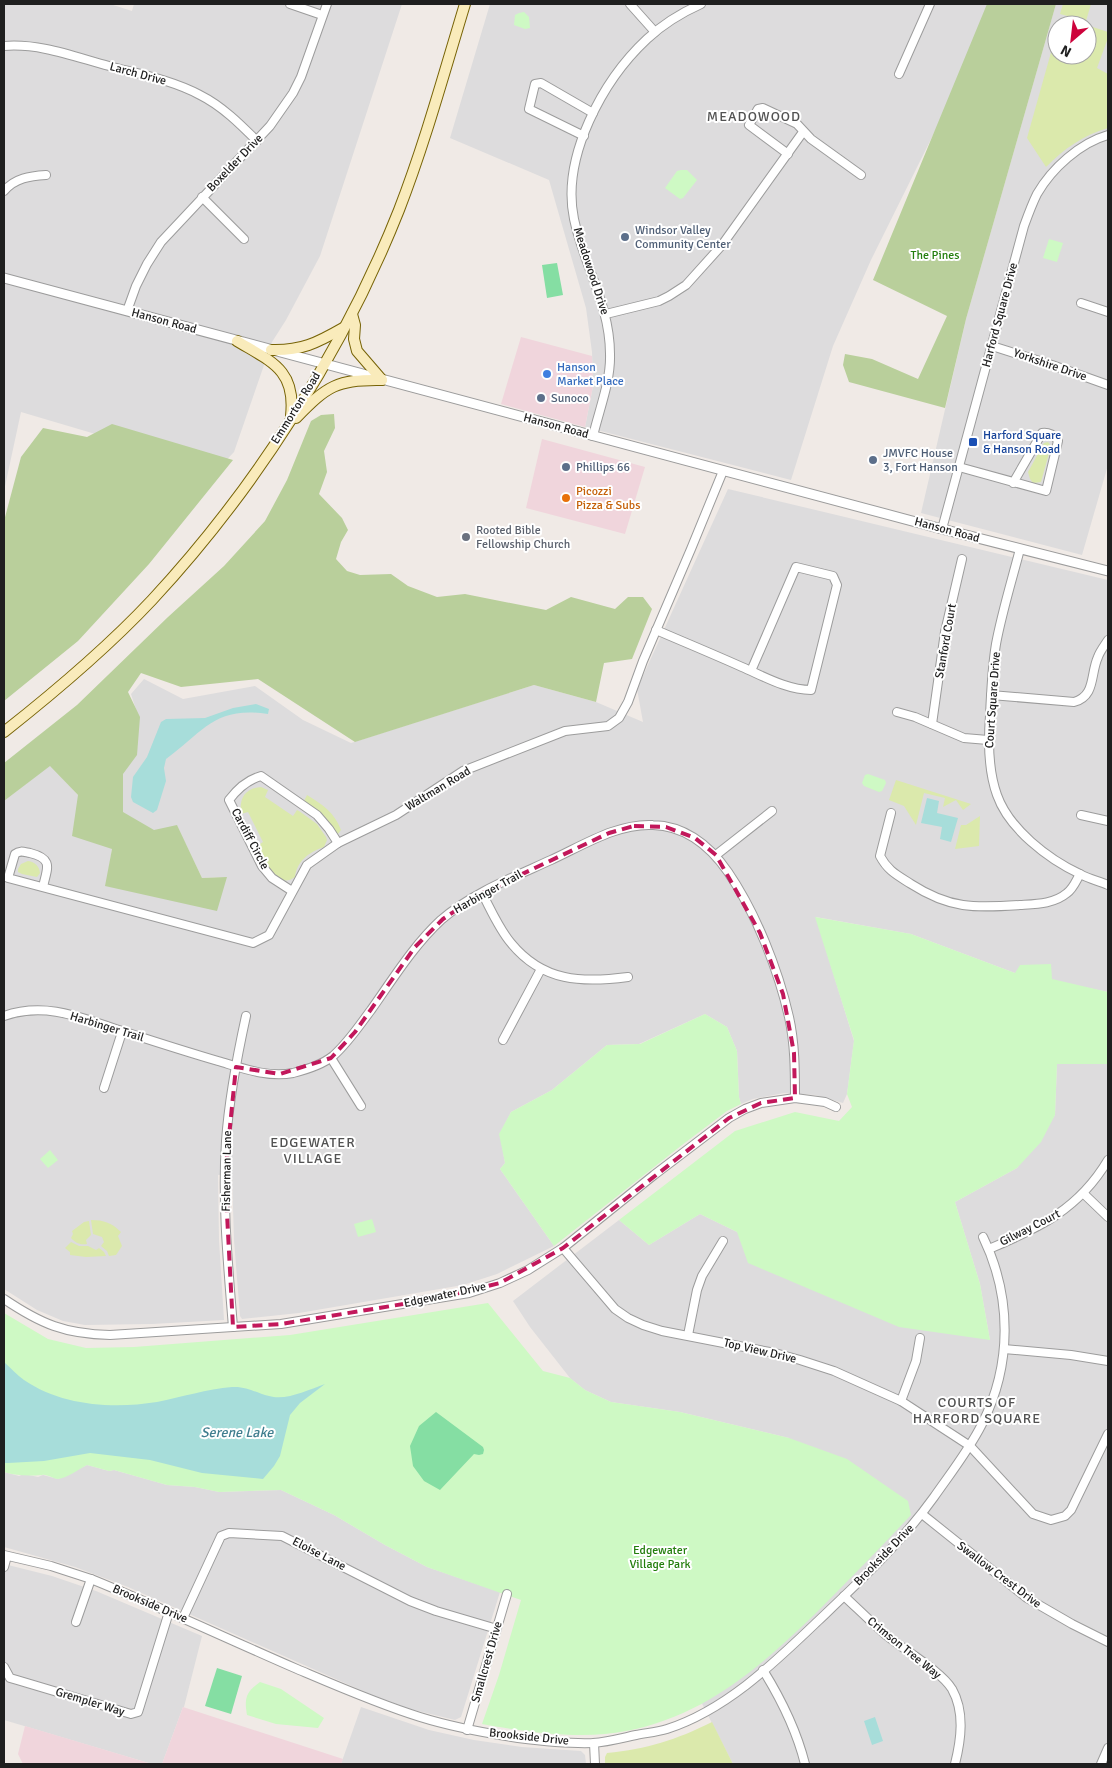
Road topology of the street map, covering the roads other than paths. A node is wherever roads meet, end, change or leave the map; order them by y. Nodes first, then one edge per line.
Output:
1 (290, 4) edge
2 (327, 4) edge
3 (465, 4) edge
4 (630, 4) edge
5 (701, 4) edge
6 (930, 4) edge
7 (322, 15) junction
8 (655, 32) junction
9 (4, 46) edge
10 (899, 74) dead end
11 (593, 113) junction
12 (803, 132) junction
13 (1108, 135) edge
14 (584, 136) junction
15 (257, 141) junction
16 (788, 154) junction
17 (46, 175) dead end
18 (861, 175) dead end
19 (4, 191) edge
20 (202, 197) junction
21 (244, 239) dead end
22 (4, 278) edge
23 (1081, 303) dead end
24 (127, 311) junction
25 (1108, 312) edge
26 (352, 314) junction
27 (606, 314) junction
28 (344, 328) junction
29 (237, 341) junction
30 (992, 346) junction
31 (271, 350) junction
32 (323, 364) junction
33 (382, 380) junction
34 (1108, 385) edge
35 (290, 419) junction
36 (283, 431) junction
37 (593, 436) junction
38 (958, 467) junction
39 (723, 471) junction
40 (1013, 483) junction
41 (942, 529) junction
42 (1020, 549) junction
43 (962, 559) dead end
44 (1108, 570) edge
45 (656, 630) junction
46 (1108, 640) edge
47 (751, 670) junction
48 (991, 695) junction
49 (897, 712) dead end
50 (932, 724) junction
51 (4, 732) edge
52 (988, 740) junction
53 (772, 811) dead end
54 (891, 812) dead end
55 (1081, 815) dead end
56 (1108, 821) edge
57 (338, 843) junction
58 (716, 855) junction
59 (1080, 874) junction
60 (1108, 885) edge
61 (43, 887) junction
62 (292, 891) junction
63 (482, 893) junction
64 (540, 969) junction
65 (628, 978) dead end
66 (4, 1016) edge
67 (246, 1016) dead end
68 (122, 1032) junction
69 (503, 1040) dead end
70 (330, 1058) junction
71 (236, 1067) junction
72 (104, 1088) dead end
73 (794, 1098) junction
74 (361, 1106) dead end
75 (836, 1107) dead end
76 (1108, 1160) edge
77 (1084, 1194) junction
78 (1108, 1217) edge
79 (983, 1237) dead end
80 (723, 1242) dead end
81 (563, 1248) junction
82 (989, 1249) junction
83 (4, 1299) edge
84 (233, 1327) junction
85 (688, 1335) junction
86 (920, 1338) dead end
87 (1004, 1349) junction
88 (1108, 1361) edge
89 (901, 1401) junction
90 (1108, 1434) edge
91 (970, 1446) junction
92 (922, 1514) junction
93 (6, 1556) edge
94 (4, 1567) edge
95 (91, 1579) junction
96 (507, 1594) dead end
97 (844, 1596) junction
98 (169, 1612) junction
99 (182, 1618) junction
100 (76, 1622) dead end
101 (497, 1629) junction
102 (1108, 1642) edge
103 (4, 1667) edge
104 (763, 1670) junction
105 (467, 1730) junction
106 (594, 1743) junction
107 (1108, 1748) edge
108 (595, 1764) edge
109 (805, 1764) edge
110 (955, 1764) edge
111 (1101, 1764) edge

1 - 7 street
2 - 7 street, Boxelder Drive
3 - 26 main road, Emmorton Road
4 - 8 street
5 - 8 street, Meadowood Drive
6 - 10 street
7 - 15 street, Boxelder Drive
8 - 11 street, Meadowood Drive
9 - 15 street, Larch Drive
11 - 14 street, Meadowood Drive
11 - 14 street
12 - 16 street
12 - 16 street
12 - 18 street
13 - 30 street, Harford Square Drive
14 - 27 street, Meadowood Drive
15 - 20 street, Boxelder Drive
16 - 27 street
17 - 19 street
20 - 21 street
20 - 24 street, Boxelder Drive
22 - 24 street, Hanson Road
23 - 25 street
24 - 29 street, Hanson Road
26 - 28 main road, Emmorton Road
26 - 33 main road
27 - 37 street, Meadowood Drive
28 - 31 main road
28 - 32 main road, Emmorton Road
29 - 31 street, Hanson Road
29 - 35 main road
30 - 34 street, Yorkshire Drive
30 - 38 street, Harford Square Drive
31 - 32 street, Hanson Road
32 - 33 street, Hanson Road
32 - 35 main road, Emmorton Road
33 - 36 main road
33 - 37 street, Hanson Road
35 - 36 main road, Emmorton Road
36 - 51 main road, Emmorton Road
37 - 39 street, Hanson Road
38 - 40 street
38 - 41 street, Harford Square Drive
39 - 41 street, Hanson Road
39 - 45 street, Waltman Road
40 - 40 street
41 - 42 street, Hanson Road
42 - 44 street, Hanson Road
42 - 48 street, Court Square Drive
43 - 50 street, Stanford Court
45 - 47 street
45 - 57 street, Waltman Road
46 - 48 street
47 - 47 street
48 - 52 street, Court Square Drive
49 - 50 street
50 - 52 street
52 - 59 street, Court Square Drive
53 - 58 street
54 - 59 street
55 - 56 street
57 - 62 street, Waltman Road
57 - 62 street, Cardiff Circle
58 - 63 street, Harbinger Trail
58 - 73 street, Harbinger Trail
59 - 60 street, Court Square Drive
61 - 61 street, Waltman Road
61 - 62 street, Waltman Road
63 - 64 street
63 - 70 street, Harbinger Trail
64 - 65 street
64 - 69 street
66 - 68 street, Harbinger Trail
67 - 71 street, Fisherman Lane
68 - 71 street, Harbinger Trail
68 - 72 street
70 - 71 street, Harbinger Trail
70 - 74 street
71 - 84 street, Fisherman Lane
73 - 75 street, Edgewater Drive
73 - 81 street, Edgewater Drive
76 - 77 street, Gilway Court
77 - 78 street
77 - 82 street, Gilway Court
79 - 82 street
80 - 85 street
81 - 84 street, Edgewater Drive
81 - 85 street, Top View Drive
82 - 87 street
83 - 84 street, Edgewater Drive
85 - 89 street, Top View Drive
86 - 89 street
87 - 88 street
87 - 91 street
89 - 91 street, Top View Drive
90 - 91 street, Top View Drive
91 - 92 street, Brookside Drive
92 - 97 street, Brookside Drive
92 - 102 street, Swallow Crest Drive
93 - 94 street
93 - 95 street, Brookside Drive
95 - 98 street, Brookside Drive
95 - 100 street
96 - 101 street, Smallcrest Drive
97 - 104 street, Brookside Drive
97 - 110 street, Crimson Tree Way
98 - 99 street, Brookside Drive
98 - 103 street, Grempler Way
99 - 101 street, Eloise Lane
99 - 105 street, Brookside Drive
101 - 105 street, Smallcrest Drive
104 - 106 street, Brookside Drive
104 - 109 street
105 - 106 street, Brookside Drive
106 - 108 street
107 - 111 street

